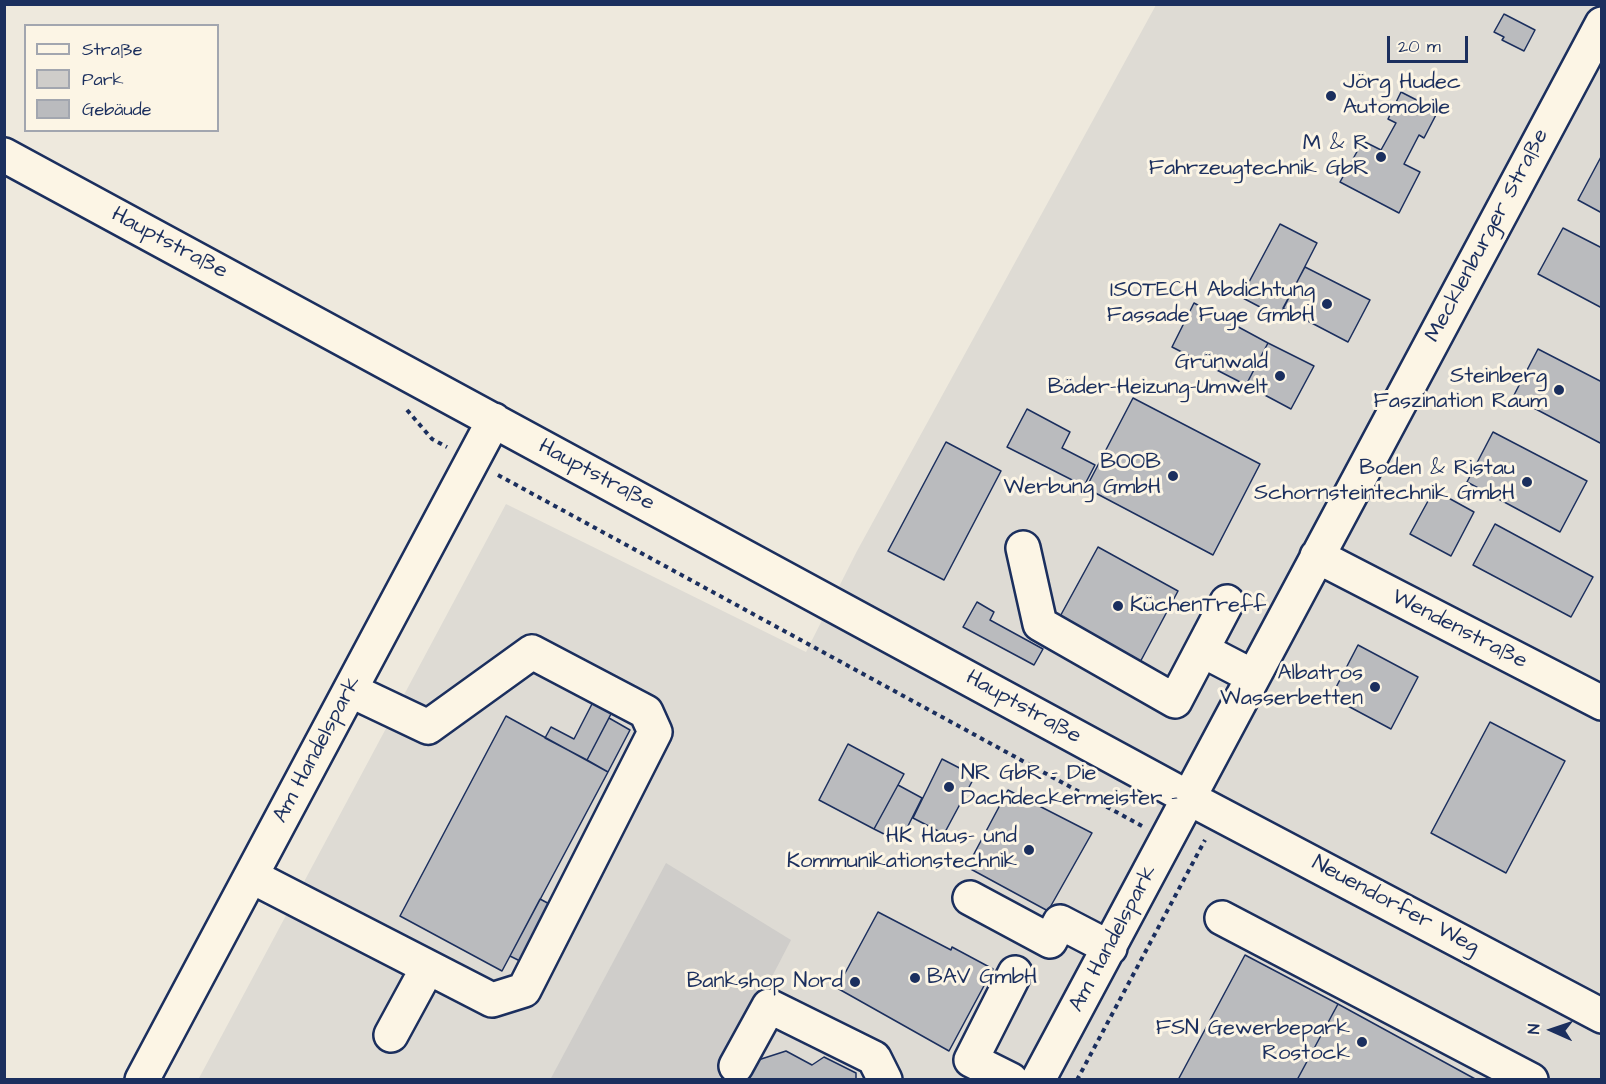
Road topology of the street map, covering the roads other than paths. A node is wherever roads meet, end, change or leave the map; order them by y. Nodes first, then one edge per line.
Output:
1 (1602, 24) edge
2 (4, 155) edge
3 (494, 420) junction
4 (1023, 549) dead end
5 (1317, 556) junction
6 (1227, 602) dead end
7 (1202, 650) junction
8 (1252, 676) junction
9 (350, 690) junction
10 (1602, 704) edge
11 (1187, 797) junction
12 (251, 876) junction
13 (970, 897) dead end
14 (1221, 918) dead end
15 (1110, 948) junction
16 (428, 967) junction
17 (1015, 973) dead end
18 (1602, 1016) edge
19 (392, 1035) dead end
20 (736, 1066) dead end
21 (142, 1080) edge
22 (885, 1080) edge
23 (1011, 1080) edge
24 (1038, 1080) edge
25 (1531, 1080) edge

1 - 5 street, Mecklenburger Straße
2 - 3 street, Hauptstraße
3 - 9 street, Am Handelspark
3 - 11 street, Hauptstraße
4 - 7 street
5 - 8 street, Mecklenburger Straße
5 - 10 street, Wendenstraße
6 - 7 street
7 - 8 street
8 - 11 street, Mecklenburger Straße
9 - 12 street, Am Handelspark
9 - 16 street
11 - 15 street, Am Handelspark
11 - 18 street, Neuendorfer Weg
12 - 16 street
12 - 21 street, Am Handelspark
13 - 15 street
14 - 25 street
15 - 24 street, Am Handelspark
16 - 19 street
17 - 23 street
20 - 22 street

